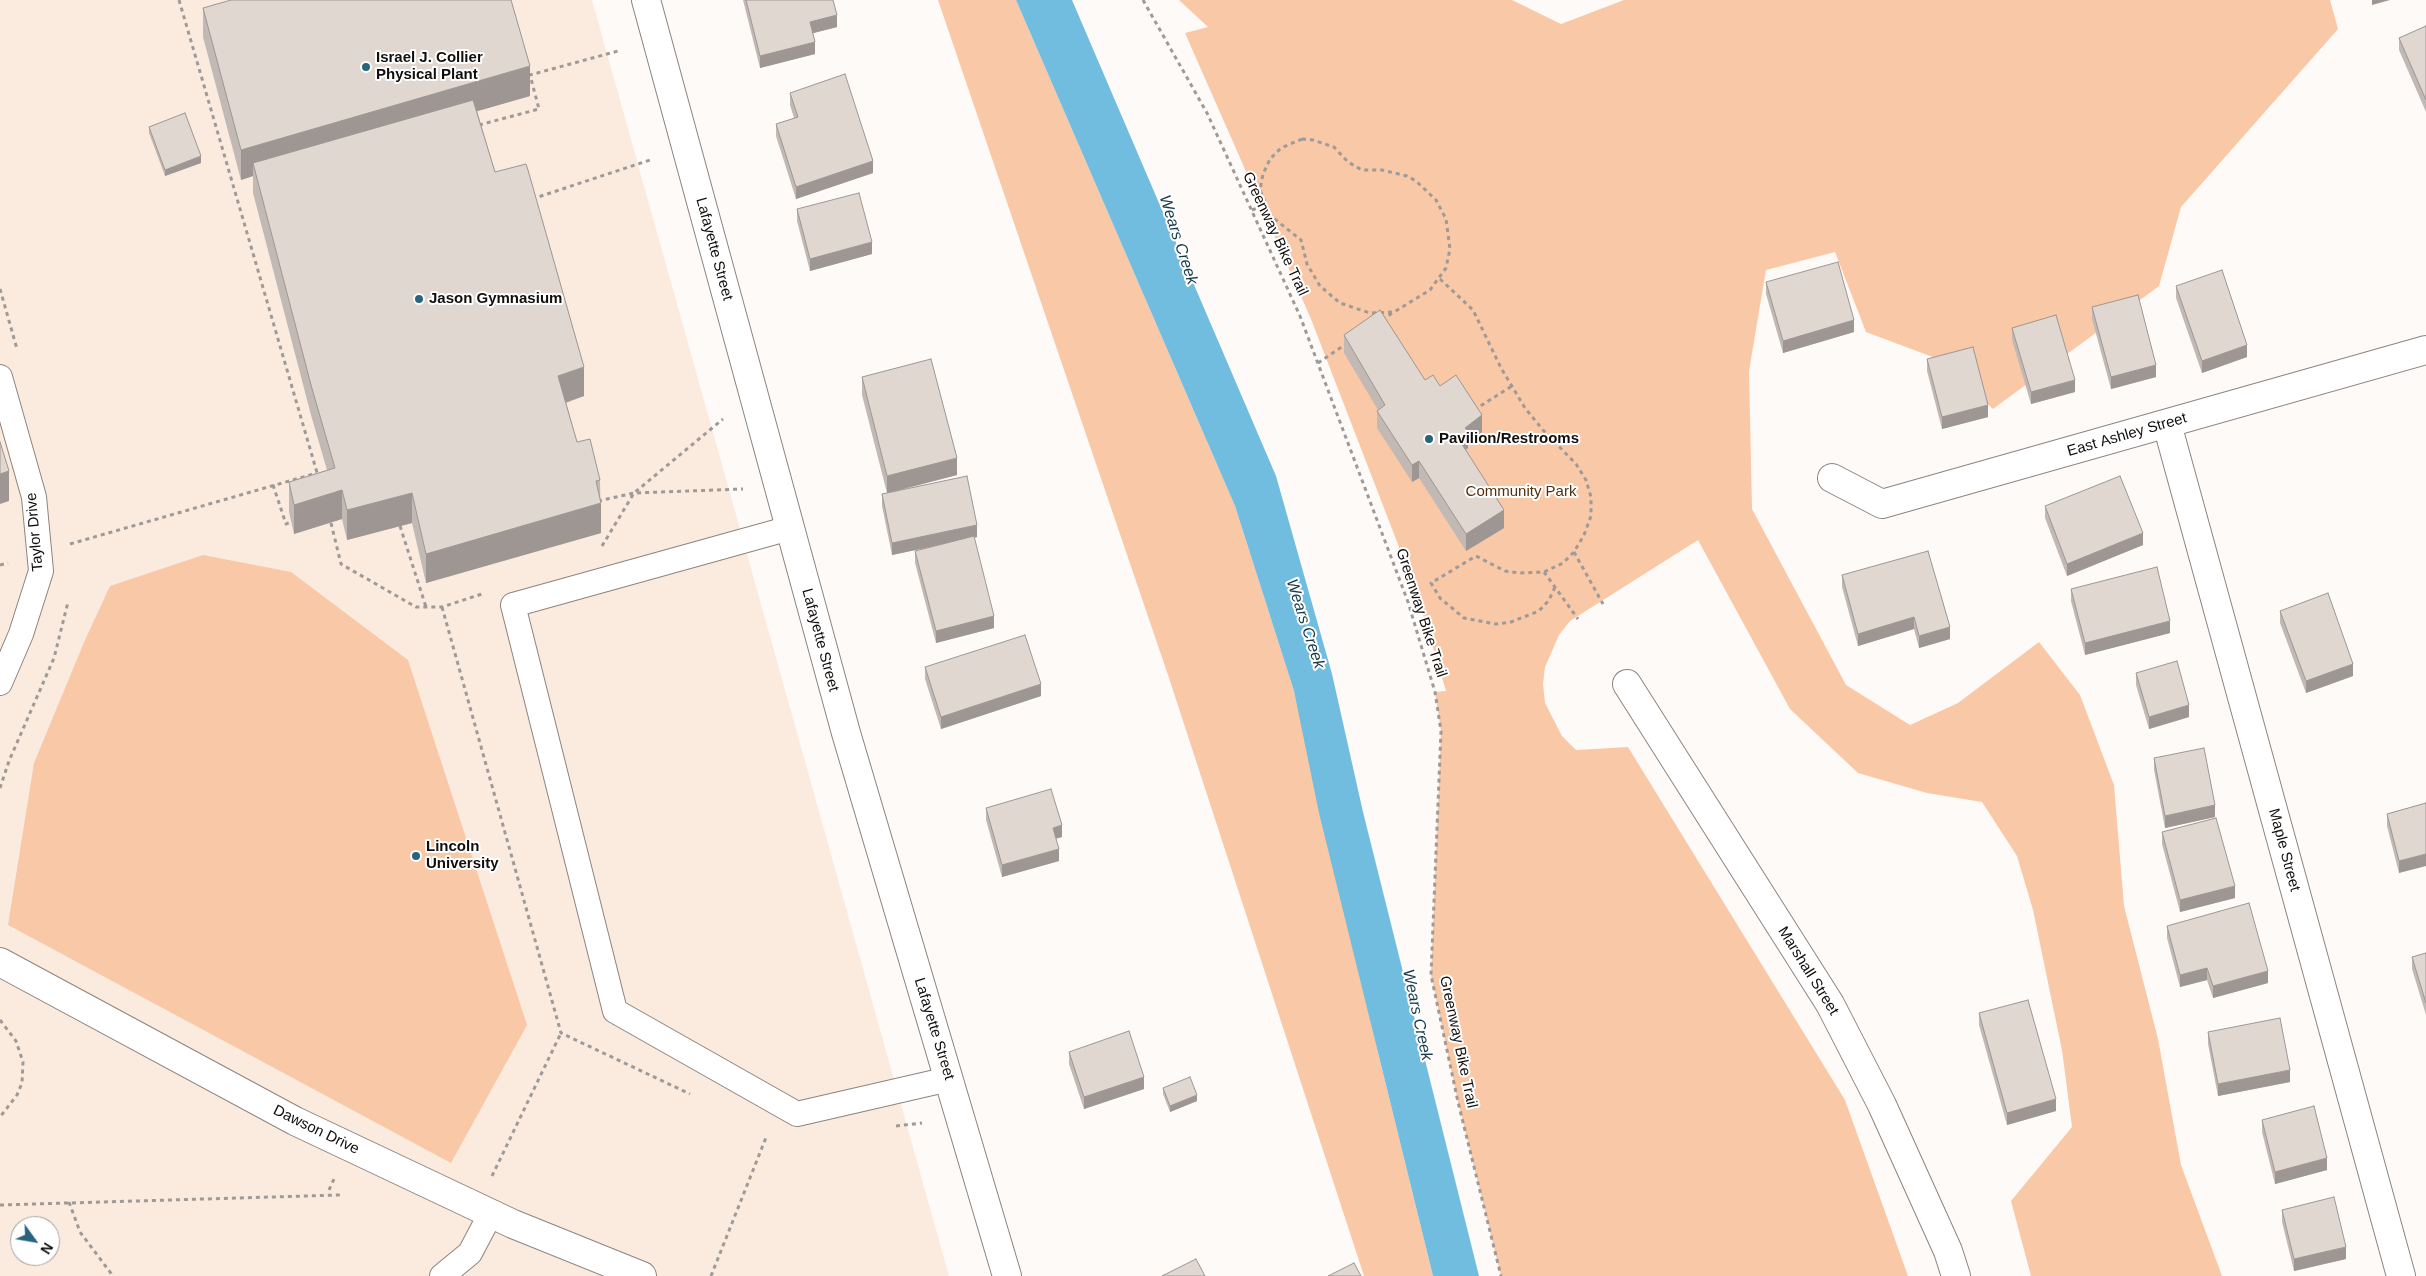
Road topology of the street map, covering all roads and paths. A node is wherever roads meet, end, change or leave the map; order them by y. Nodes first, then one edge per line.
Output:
1 (180, 0) edge
2 (646, 0) edge
3 (1144, 0) edge
4 (618, 50) dead end
5 (481, 134) edge
6 (650, 160) dead end
7 (528, 200) edge
8 (1265, 205) junction
9 (1252, 210) junction
10 (1440, 279) junction
11 (1394, 312) junction
12 (1379, 322) edge
13 (1349, 342) edge
14 (2426, 350) edge
15 (1318, 363) junction
16 (0, 377) edge
17 (1512, 386) junction
18 (1469, 413) edge
19 (723, 419) dead end
20 (2167, 424) junction
21 (327, 471) edge
22 (317, 473) junction
23 (1832, 478) dead end
24 (320, 482) edge
25 (273, 485) junction
26 (743, 488) dead end
27 (634, 492) junction
28 (598, 501) edge
29 (291, 522) edge
30 (331, 523) edge
31 (400, 526) edge
32 (790, 528) junction
33 (70, 544) dead end
34 (600, 548) edge
35 (1574, 552) junction
36 (1544, 572) junction
37 (1554, 587) junction
38 (487, 592) dead end
39 (1603, 604) dead end
40 (426, 607) junction
41 (1578, 619) dead end
42 (0, 683) edge
43 (1626, 684) dead end
44 (0, 962) edge
45 (0, 1020) edge
46 (561, 1033) dead end
47 (949, 1079) junction
48 (0, 1117) edge
49 (490, 1179) dead end
50 (340, 1195) dead end
51 (69, 1202) junction
52 (0, 1205) edge
53 (491, 1213) junction
54 (723, 1249) dead end
55 (113, 1276) edge
56 (442, 1276) edge
57 (642, 1276) edge
58 (711, 1276) edge
59 (1007, 1276) edge
60 (1501, 1276) edge
61 (1956, 1276) edge
62 (2401, 1276) edge

1 - 22 path
2 - 32 street, Lafayette Street
3 - 9 path, Greenway Bike Trail
4 - 5 path
6 - 7 path
8 - 9 path
8 - 10 path
8 - 11 path
9 - 15 path, Greenway Bike Trail
10 - 11 path
10 - 17 path
11 - 12 path
13 - 15 path
14 - 20 street, East Ashley Street
15 - 60 path, Greenway Bike Trail
16 - 42 lane, Taylor Drive
17 - 18 path
17 - 35 path
19 - 27 path
20 - 23 street, East Ashley Street
20 - 62 street, Maple Street
21 - 22 path
22 - 24 path
22 - 25 path
25 - 29 path
25 - 33 path
26 - 27 path
27 - 28 path
27 - 34 path
30 - 40 path
31 - 40 path
32 - 47 street, Lafayette Street
32 - 47 lane
35 - 36 path
35 - 39 path
36 - 37 path
36 - 37 path
37 - 41 path
38 - 40 path
43 - 61 street, Marshall Street
44 - 53 street, Dawson Drive
45 - 48 path
46 - 49 path
47 - 59 street, Lafayette Street
50 - 51 path
51 - 52 path
51 - 55 path
53 - 56 lane
53 - 57 street, Dawson Drive
54 - 58 path

